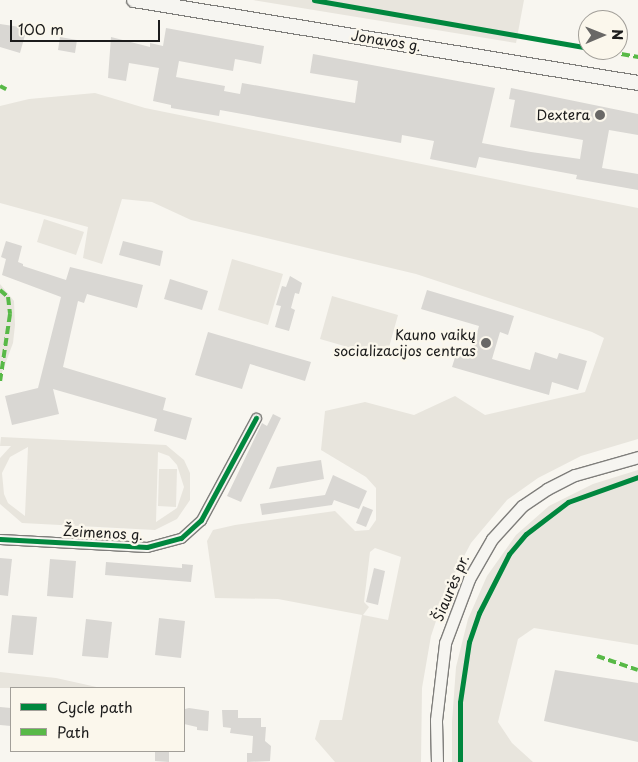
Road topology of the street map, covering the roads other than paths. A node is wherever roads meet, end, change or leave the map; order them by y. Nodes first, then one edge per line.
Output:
1 (134, 0) edge
2 (638, 83) edge
3 (256, 418) dead end
4 (638, 457) edge
5 (0, 539) edge
6 (437, 762) edge

1 - 2 main road, Jonavos g.
3 - 5 street, Žeimenos g.
4 - 6 main road, Šiaurės pr.

